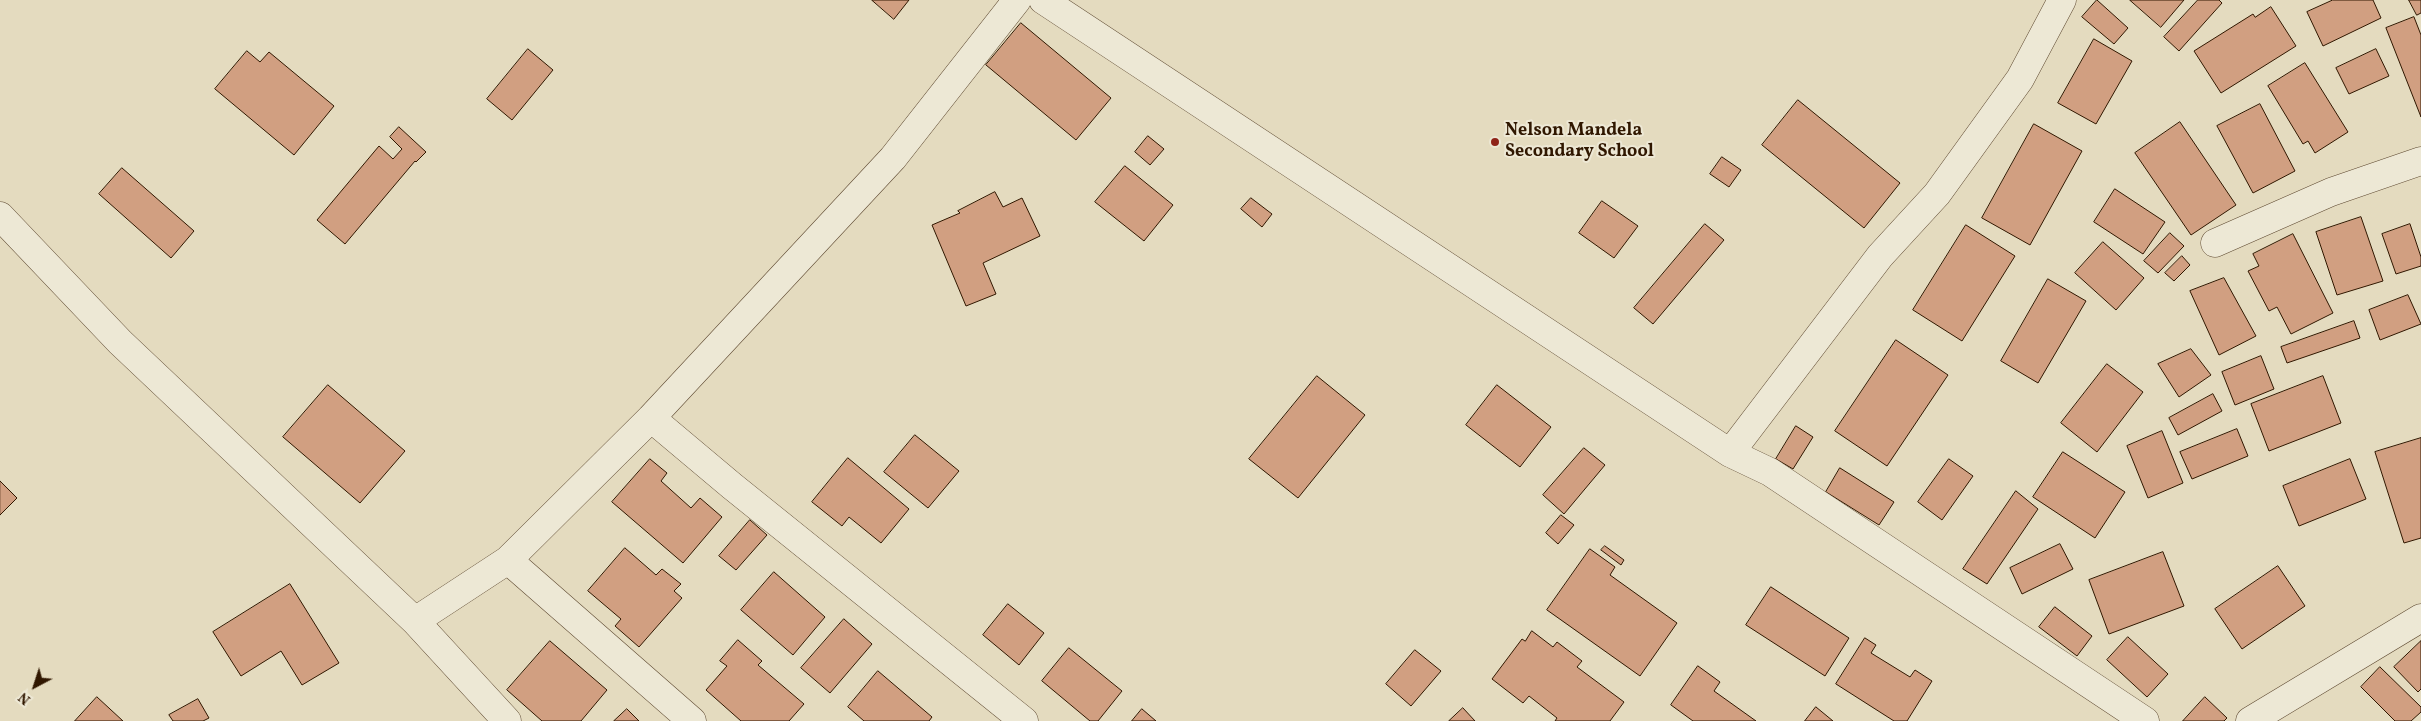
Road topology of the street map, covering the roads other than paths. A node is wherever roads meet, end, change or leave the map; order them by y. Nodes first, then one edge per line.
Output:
1 (1017, 0) edge
2 (1043, 0) edge
3 (2062, 0) edge
4 (2421, 161) edge
5 (0, 216) edge
6 (2215, 243) dead end
7 (651, 418) junction
8 (1730, 453) junction
9 (508, 560) junction
10 (2421, 618) edge
11 (415, 621) junction
12 (507, 721) edge
13 (692, 721) edge
14 (1024, 721) edge
15 (2145, 721) edge
16 (2250, 721) edge

1 - 7 street
2 - 8 street
3 - 8 street
4 - 6 street
5 - 11 street
7 - 9 street
7 - 14 street
8 - 15 street
9 - 11 street
9 - 13 street
10 - 16 street
11 - 12 street

